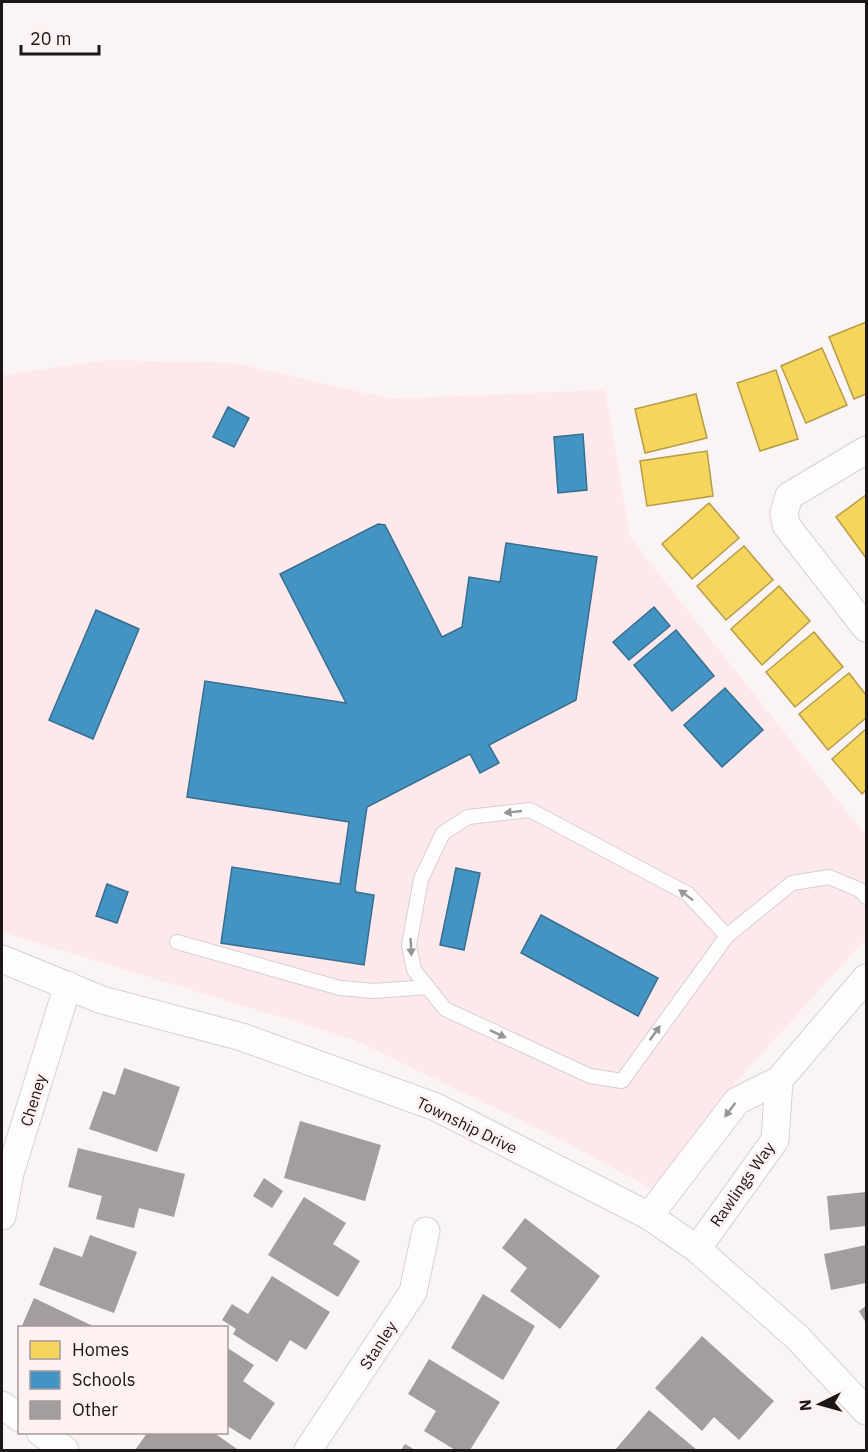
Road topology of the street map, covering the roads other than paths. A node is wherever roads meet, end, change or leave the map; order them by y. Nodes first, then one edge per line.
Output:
1 (867, 450) edge
2 (867, 628) edge
3 (867, 897) edge
4 (727, 936) junction
5 (177, 942) dead end
6 (2, 959) edge
7 (867, 978) edge
8 (68, 985) junction
9 (428, 987) junction
10 (779, 1080) junction
11 (2, 1216) edge
12 (649, 1216) junction
13 (426, 1231) dead end
14 (697, 1249) junction
15 (2, 1405) edge
16 (867, 1411) edge
17 (18, 1417) edge
18 (43, 1434) edge
19 (65, 1450) edge
20 (308, 1450) edge

1 - 2 street
3 - 4 lane
9 -> 4 lane
4 -> 9 lane
5 - 9 lane
6 - 8 street, Township Drive
7 - 10 street
8 - 11 street, Cheney
8 - 12 street, Township Drive
10 -> 12 street
10 - 14 street, Rawlings Way
12 - 14 street, Township Drive
13 - 20 street, Stanley
14 - 16 street, Township Drive
15 - 17 street
18 - 19 street

